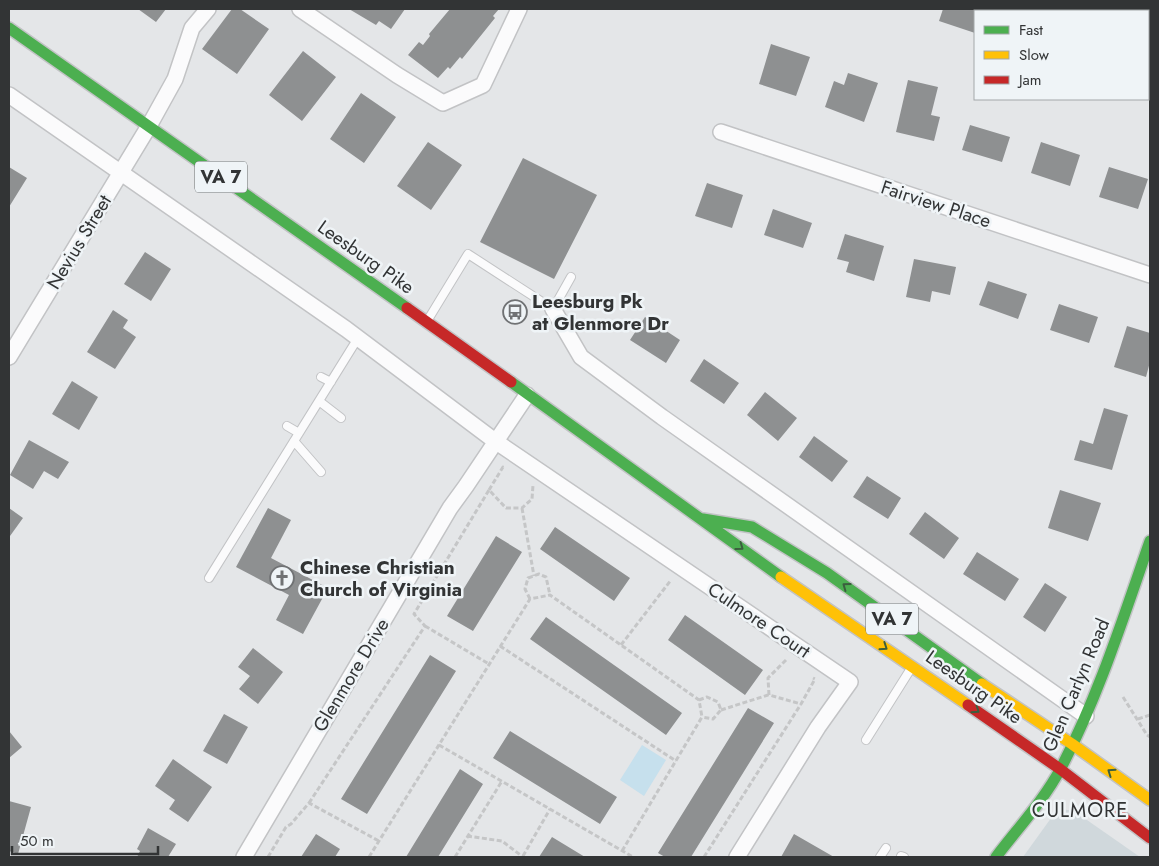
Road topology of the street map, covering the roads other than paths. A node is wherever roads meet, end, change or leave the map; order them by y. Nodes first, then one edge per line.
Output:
1 (208, 9) edge
2 (300, 9) edge
3 (519, 9) edge
4 (9, 28) edge
5 (9, 95) edge
6 (149, 126) junction
7 (721, 132) dead end
8 (121, 172) junction
9 (1150, 275) edge
10 (571, 277) dead end
11 (553, 309) junction
12 (426, 322) junction
13 (358, 338) junction
14 (9, 358) edge
15 (322, 377) dead end
16 (331, 382) junction
17 (526, 395) junction
18 (319, 401) junction
19 (341, 418) dead end
20 (287, 426) dead end
21 (299, 433) junction
22 (294, 441) junction
23 (495, 442) junction
24 (321, 472) dead end
25 (701, 518) junction
26 (1150, 545) edge
27 (209, 578) dead end
28 (912, 666) junction
29 (1086, 716) junction
30 (866, 740) dead end
31 (1072, 744) junction
32 (1060, 769) junction
33 (1150, 800) edge
34 (1150, 838) edge
35 (886, 848) dead end
36 (244, 857) edge
37 (737, 857) edge
38 (880, 857) edge
39 (996, 857) edge

1 - 6 street, Nevius Street
2 - 3 street
4 - 6 main road, Leesburg Pike / VA 7
5 - 8 street
6 - 8 street, Nevius Street
6 - 12 main road, Leesburg Pike / VA 7
7 - 9 street, Fairview Place
8 - 13 street
8 - 14 street, Nevius Street
10 - 11 lane
11 - 12 lane
11 - 29 street
12 - 17 main road, Leesburg Pike / VA 7
13 - 16 lane
13 - 23 street
15 - 16 lane
16 - 18 lane
17 - 23 street, Glenmore Drive
17 - 25 main road, Leesburg Pike / VA 7
18 - 19 lane
18 - 21 lane
20 - 21 lane
21 - 22 lane
22 - 24 lane
22 - 27 lane
23 - 36 street, Glenmore Drive
23 - 37 street, Culmore Court
25 -> 28 main road, Leesburg Pike / VA 7
31 -> 25 main road, Leesburg Pike / VA 7
26 - 29 main road, Glen Carlyn Road
28 - 30 lane
28 -> 32 main road, Leesburg Pike / VA 7
29 - 31 main road, Glen Carlyn Road
31 - 32 main road, Glen Carlyn Road
33 -> 31 main road, Leesburg Pike / VA 7
32 - 34 main road, Leesburg Pike / VA 7
32 - 39 main road, Glen Carlyn Road
35 - 38 lane

